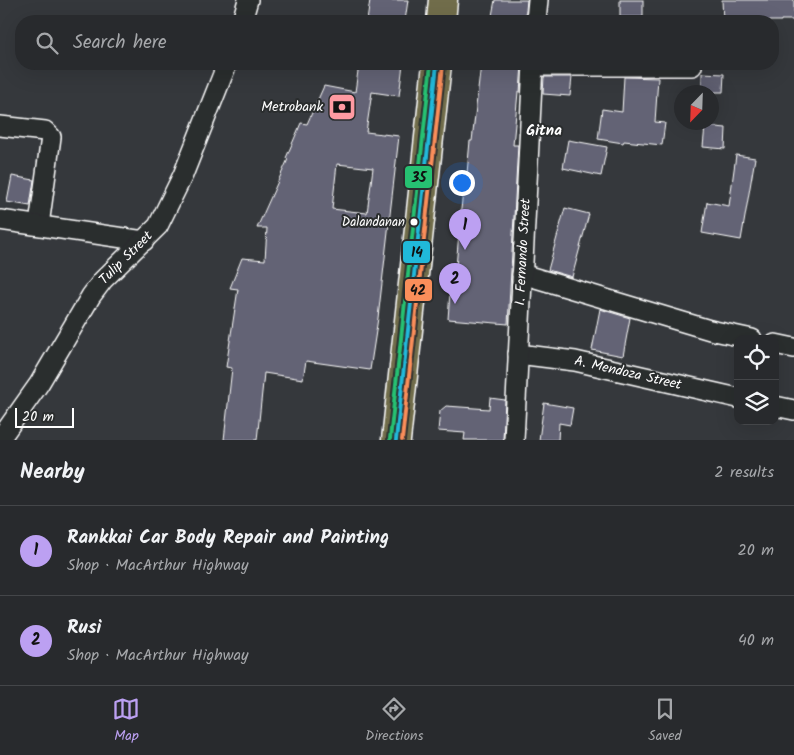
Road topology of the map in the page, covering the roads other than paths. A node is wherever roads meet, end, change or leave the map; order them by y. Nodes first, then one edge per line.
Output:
1 (248, 0) edge
2 (443, 0) edge
3 (538, 0) edge
4 (244, 15) edge
5 (442, 15) edge
6 (537, 15) edge
7 (225, 70) edge
8 (436, 70) edge
9 (533, 70) edge
10 (0, 126) edge
11 (0, 220) edge
12 (39, 225) junction
13 (144, 241) junction
14 (522, 274) junction
15 (734, 335) edge
16 (779, 345) edge
17 (794, 348) edge
18 (518, 354) junction
19 (734, 397) edge
20 (779, 407) edge
21 (794, 410) edge
22 (0, 439) edge
23 (396, 440) edge
24 (514, 440) edge

1 - 4 street
2 - 5 highway
3 - 6 street
7 - 13 street, Tulip Street
8 - 23 highway
9 - 14 street, I. Fernando Street
10 - 12 street
11 - 12 street
12 - 13 street
13 - 22 street, Tulip Street
14 - 15 street
14 - 18 street, I. Fernando Street
16 - 17 street
18 - 19 street, A. Mendoza Street
18 - 24 street, I. Fernando Street
20 - 21 street

